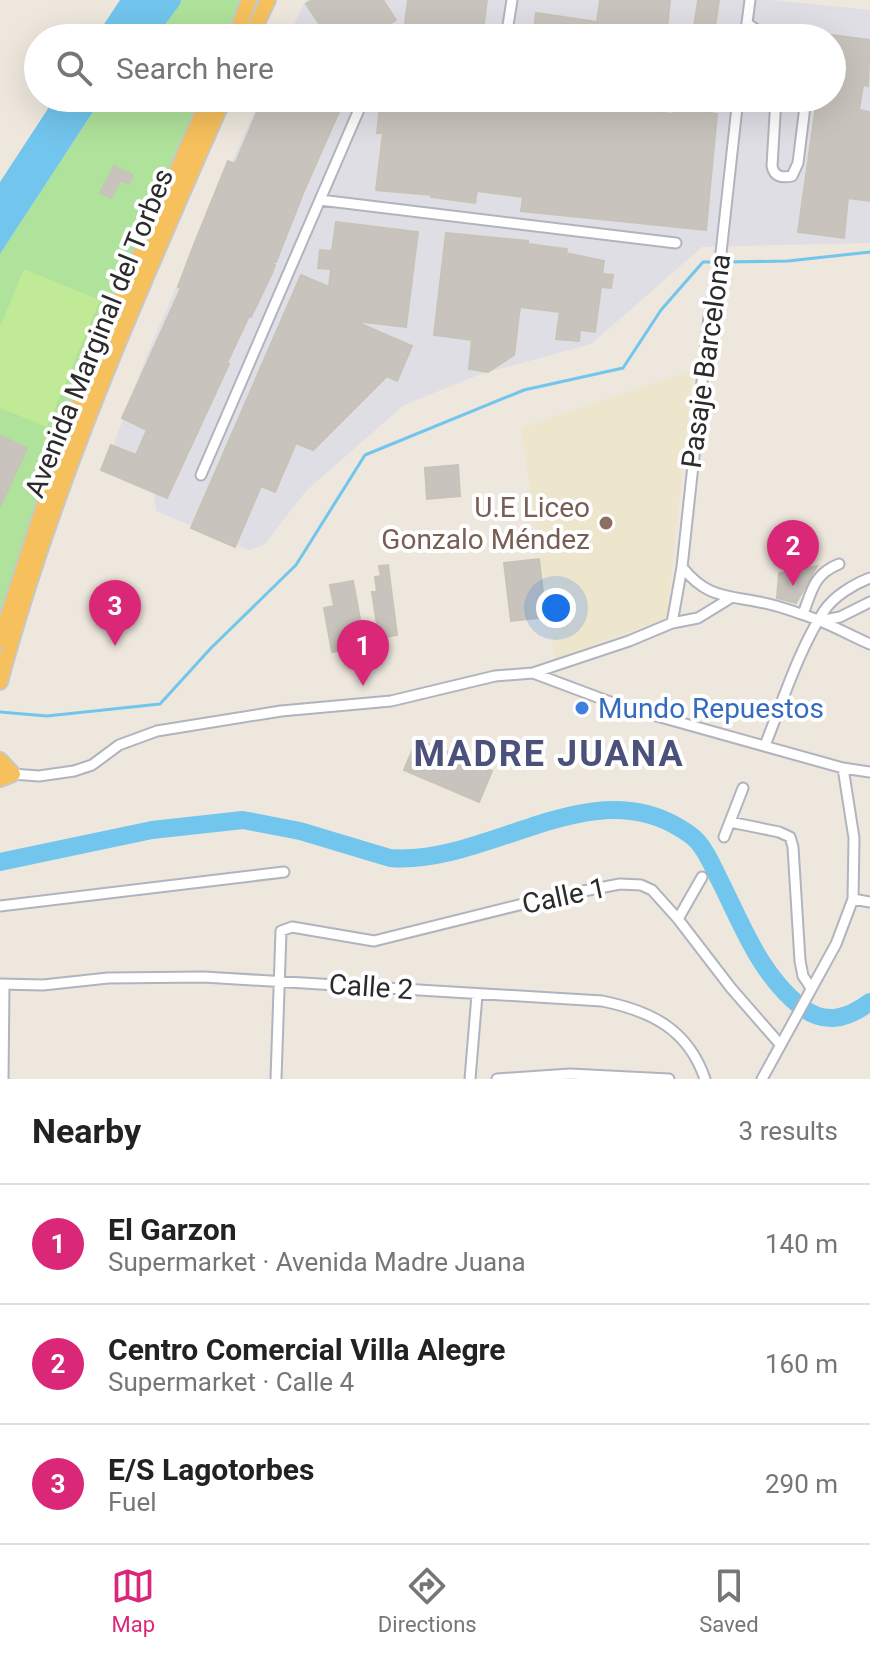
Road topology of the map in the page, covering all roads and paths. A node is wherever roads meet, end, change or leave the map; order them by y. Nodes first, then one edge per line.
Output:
1 (249, 0) edge
2 (268, 0) edge
3 (512, 0) edge
4 (750, 0) edge
5 (747, 23) edge
6 (240, 24) edge
7 (257, 24) edge
8 (508, 24) edge
9 (203, 112) edge
10 (218, 112) edge
11 (358, 112) edge
12 (736, 112) edge
13 (775, 112) edge
14 (804, 112) edge
15 (320, 200) junction
16 (676, 243) dead end
17 (201, 475) dead end
18 (839, 564) dead end
19 (682, 567) junction
20 (870, 578) edge
21 (729, 599) junction
22 (870, 602) edge
23 (803, 614) junction
24 (819, 621) junction
25 (672, 623) junction
26 (0, 640) edge
27 (870, 644) edge
28 (533, 673) junction
29 (0, 682) edge
30 (765, 745) junction
31 (0, 760) edge
32 (843, 768) junction
33 (870, 772) edge
34 (7, 776) edge
35 (743, 788) dead end
36 (730, 822) junction
37 (724, 837) dead end
38 (284, 872) dead end
39 (702, 877) dead end
40 (853, 899) junction
41 (870, 902) edge
42 (0, 906) edge
43 (678, 919) junction
44 (280, 980) junction
45 (2, 984) edge
46 (808, 992) junction
47 (477, 995) junction
48 (779, 1043) junction
49 (600, 1077) edge
50 (3, 1079) edge
51 (276, 1079) edge
52 (470, 1079) edge
53 (497, 1079) edge
54 (669, 1079) edge
55 (705, 1079) edge
56 (762, 1079) edge

1 - 6 highway
2 - 7 highway
3 - 8 street
4 - 5 street
9 - 26 highway, Avenida Marginal del Torbes
10 - 29 highway, Avenida Marginal del Torbes
11 - 15 street
12 - 19 street, Pasaje Barcelona
13 - 14 street
15 - 16 street
15 - 17 street
18 - 23 street
19 - 21 street
19 - 25 street, Pasaje Barcelona
20 - 24 street
21 - 23 street
21 - 25 street
22 - 24 street
23 - 24 street
24 - 27 street
24 - 30 street
25 - 28 street
28 - 30 street
28 - 34 street
30 - 32 street
31 - 34 highway
32 - 33 street
32 - 40 street
35 - 36 street
36 - 37 street
36 - 46 street
38 - 42 street
39 - 43 street
40 - 41 street
40 - 46 street
43 - 44 street, Calle 1
43 - 48 street, Calle 1
44 - 45 street, Calle 2
44 - 47 street, Calle 2
44 - 51 street
45 - 50 street
46 - 48 street
47 - 52 street
47 - 55 street, Calle 2
48 - 56 street
49 - 53 street
49 - 54 street

